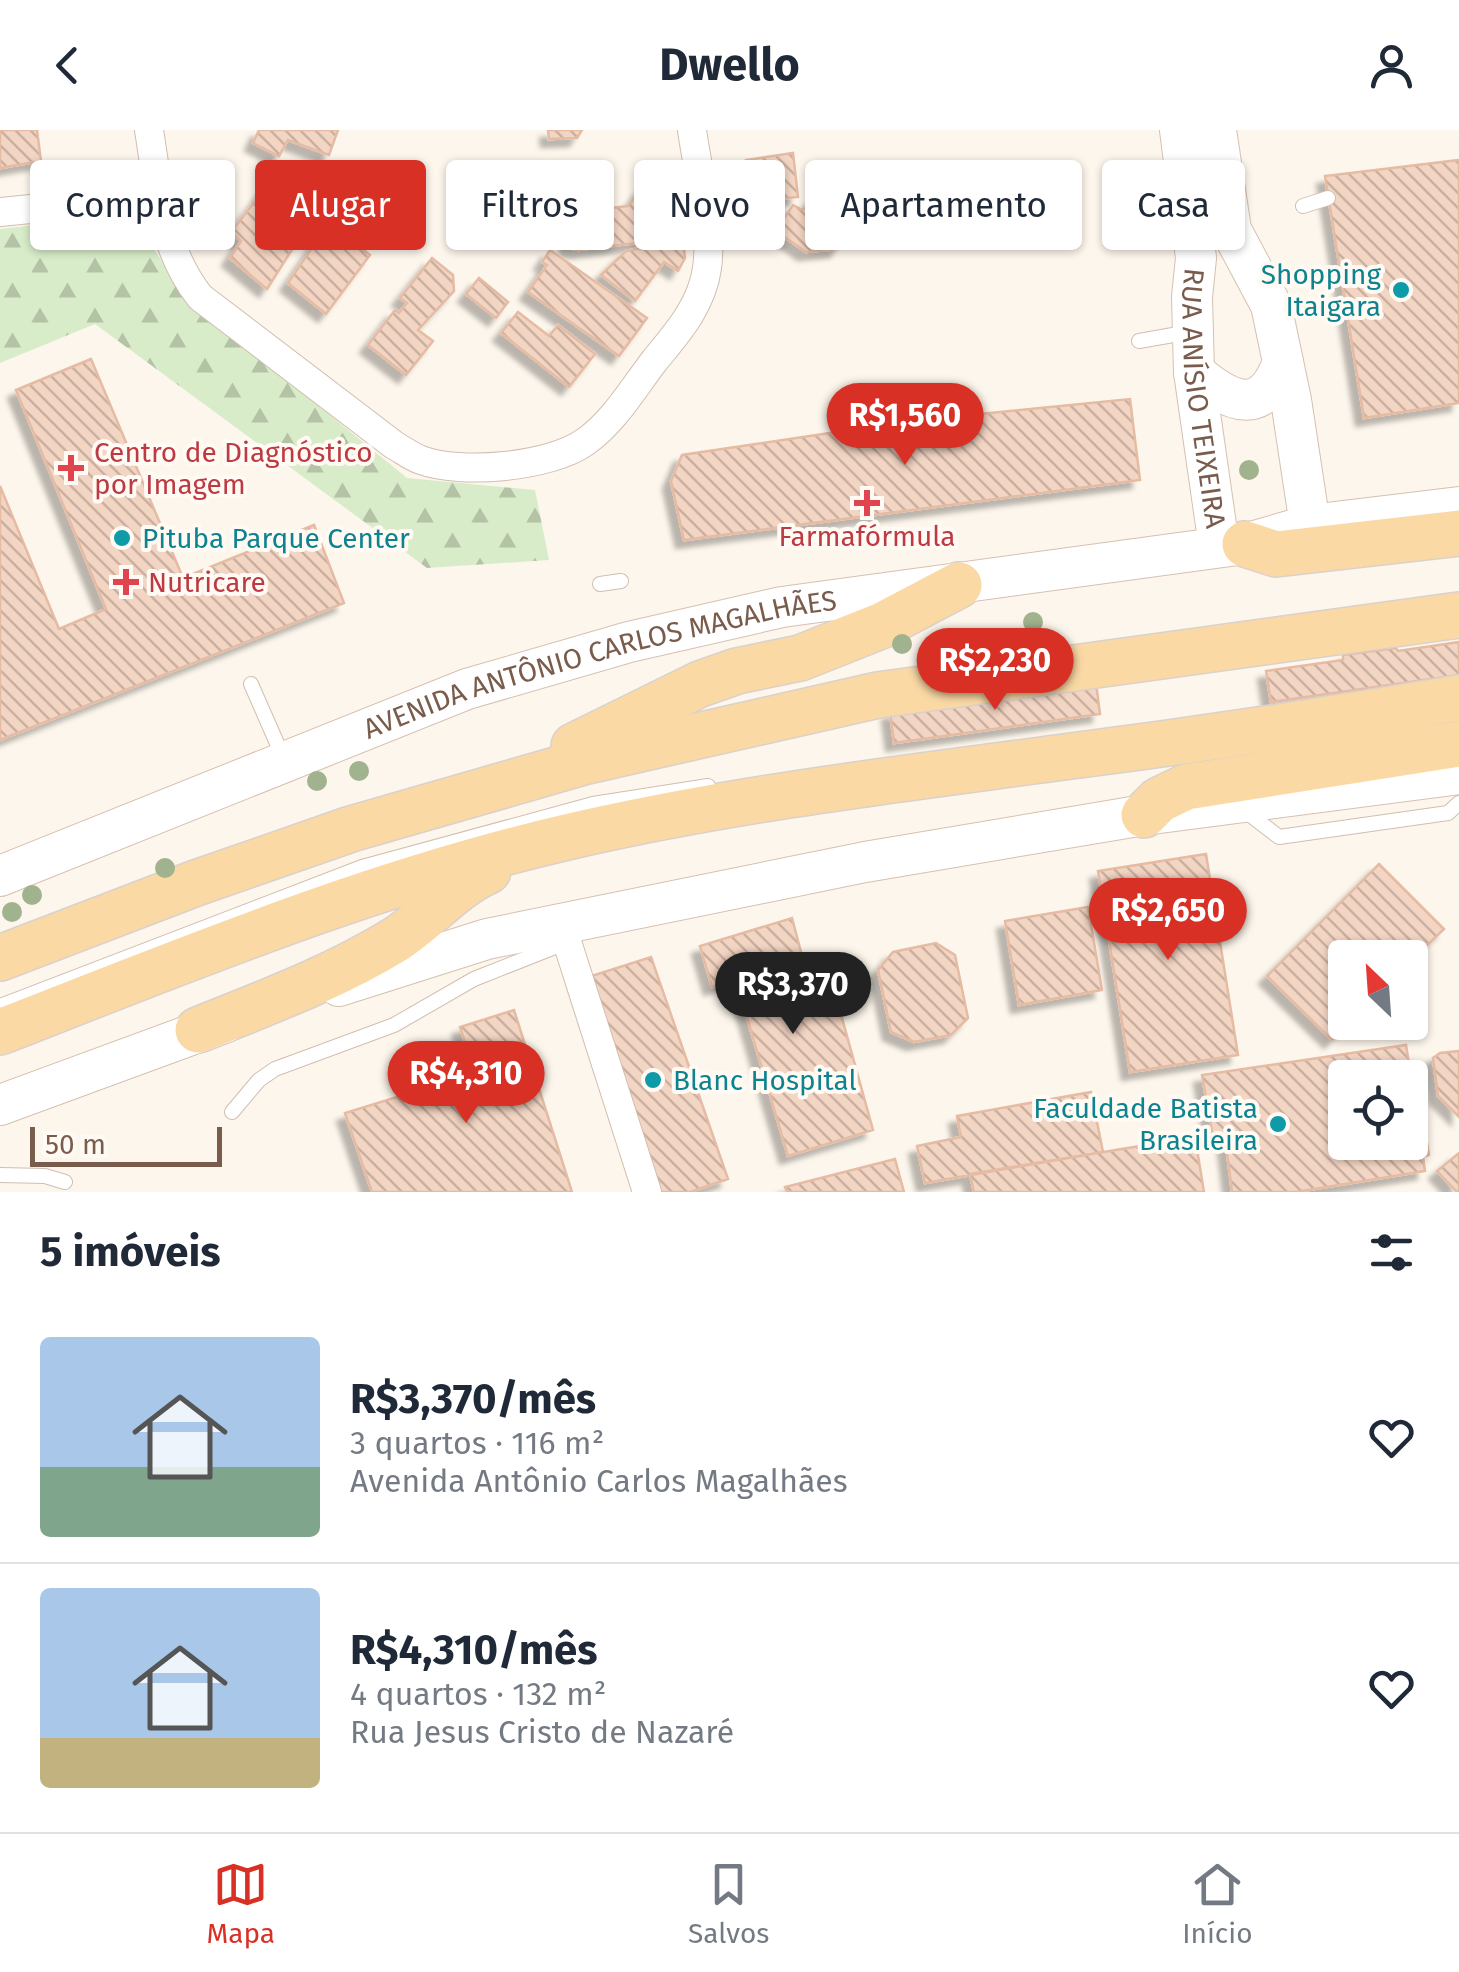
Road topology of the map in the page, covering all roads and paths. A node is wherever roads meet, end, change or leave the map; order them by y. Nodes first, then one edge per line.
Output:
1 (149, 130) edge
2 (692, 130) edge
3 (1180, 130) edge
4 (1216, 130) edge
5 (154, 160) edge
6 (1328, 198) dead end
7 (1302, 206) dead end
8 (30, 209) edge
9 (0, 212) edge
10 (172, 250) edge
11 (1191, 332) junction
12 (1138, 341) dead end
13 (1283, 362) junction
14 (1194, 372) junction
15 (1459, 507) edge
16 (1310, 525) junction
17 (1459, 533) edge
18 (1232, 545) junction
19 (620, 581) dead end
20 (600, 584) dead end
21 (959, 585) junction
22 (1459, 615) edge
23 (1288, 654) dead end
24 (252, 684) dead end
25 (1006, 694) dead end
26 (1459, 698) edge
27 (1459, 744) edge
28 (285, 760) junction
29 (1459, 774) edge
30 (727, 783) dead end
31 (487, 788) junction
32 (1236, 804) junction
33 (1459, 804) edge
34 (1144, 815) junction
35 (568, 836) junction
36 (0, 876) edge
37 (564, 933) junction
38 (0, 958) edge
39 (0, 1006) edge
40 (198, 1030) junction
41 (0, 1032) edge
42 (0, 1105) edge
43 (232, 1112) dead end
44 (0, 1175) edge
45 (65, 1182) dead end
46 (647, 1192) edge

1 - 5 street
2 - 10 street
3 - 11 street, RUA ANÍSIO TEIXEIRA
4 - 13 street, RUA ANÍSIO TEIXEIRA
6 - 7 lane
8 - 9 street
11 - 12 lane
11 - 14 street, RUA ANÍSIO TEIXEIRA
13 - 14 street
13 - 16 street, RUA ANÍSIO TEIXEIRA
14 - 18 street, RUA ANÍSIO TEIXEIRA
15 - 16 street, AVENIDA ANTÔNIO CARLOS MAGALHÃES
16 - 18 street, AVENIDA ANTÔNIO CARLOS MAGALHÃES
17 - 18 main road
18 - 21 street, AVENIDA ANTÔNIO CARLOS MAGALHÃES
19 - 20 lane
21 - 28 street, AVENIDA ANTÔNIO CARLOS MAGALHÃES
21 - 31 main road
22 - 31 main road
23 - 25 lane
24 - 28 lane
26 - 35 main road
27 - 34 main road
28 - 36 street, AVENIDA ANTÔNIO CARLOS MAGALHÃES
29 - 32 street
30 - 39 lane
31 - 38 main road
32 - 33 lane
32 - 34 street
34 - 37 street
35 - 40 main road
35 - 41 main road
37 - 40 street
37 - 43 lane
37 - 46 street
40 - 42 street
44 - 45 lane

